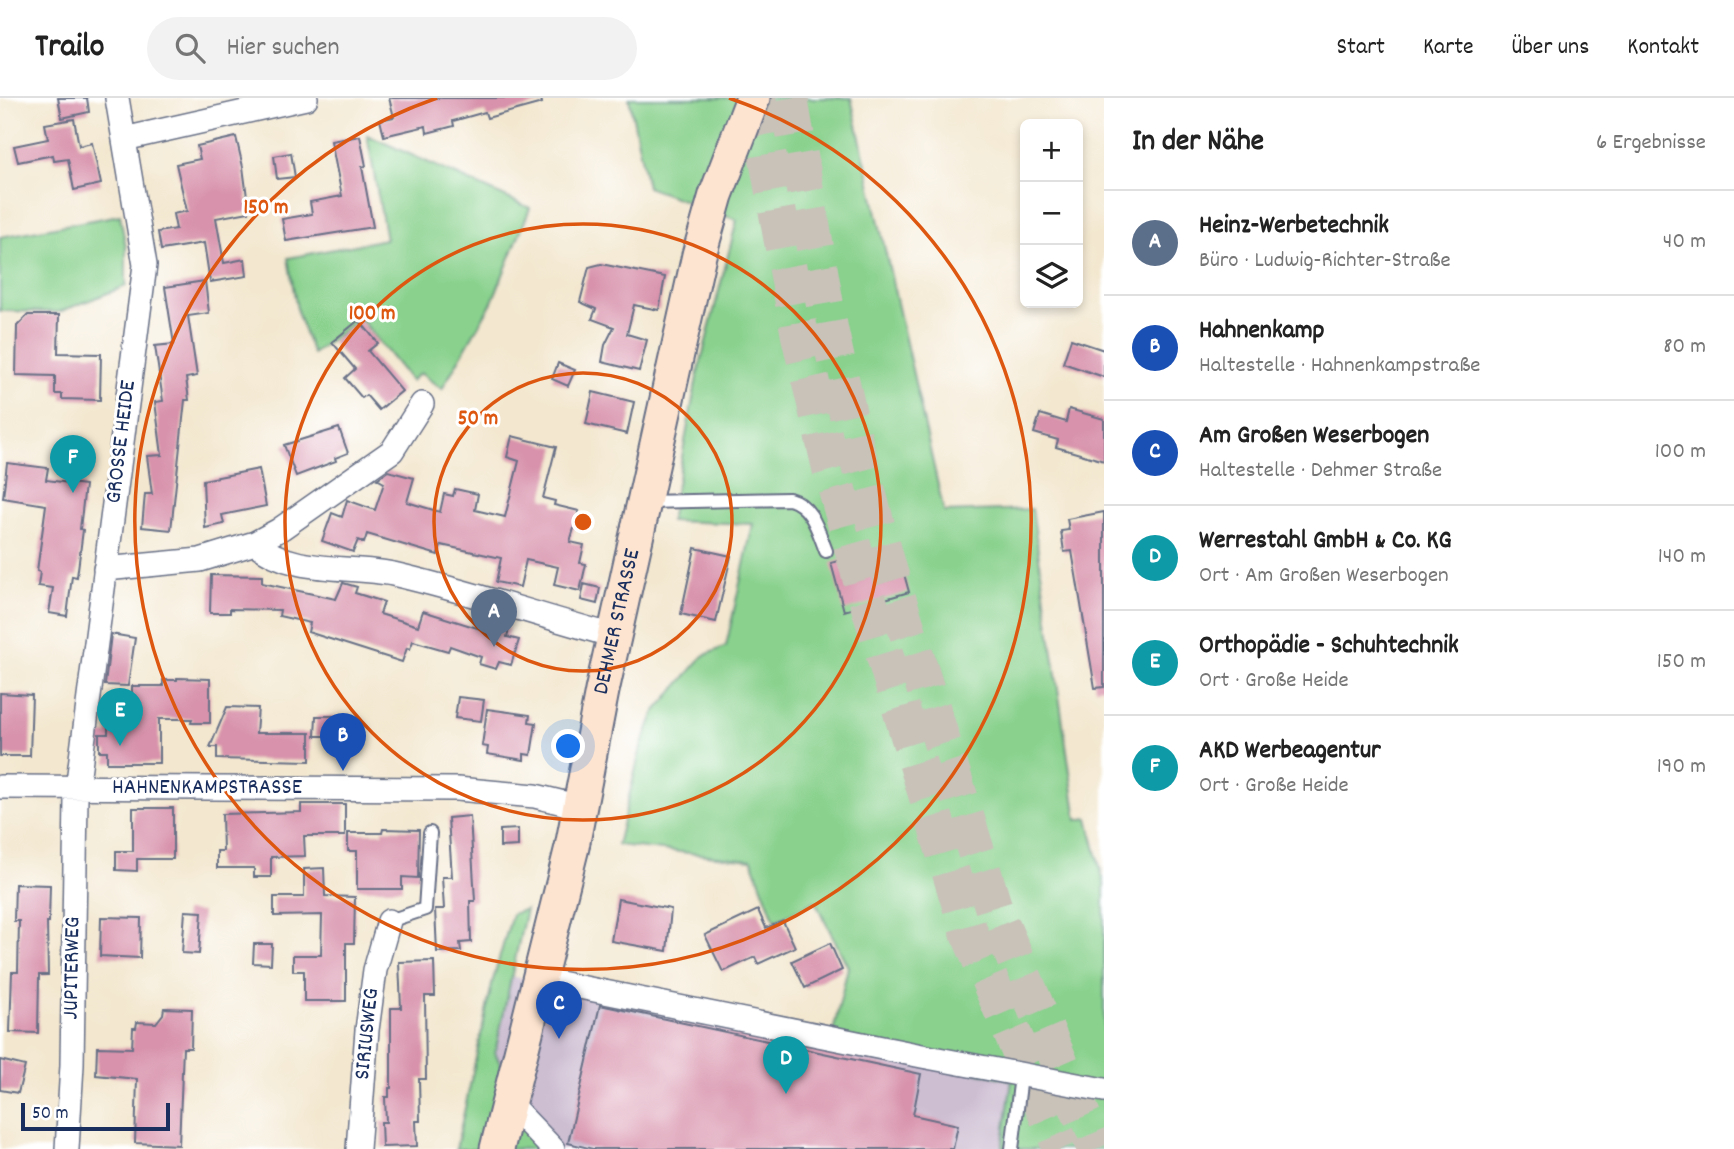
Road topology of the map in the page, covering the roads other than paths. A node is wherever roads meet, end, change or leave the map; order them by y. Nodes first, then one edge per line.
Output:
1 (117, 98) edge
2 (306, 98) edge
3 (752, 98) edge
4 (124, 139) junction
5 (422, 404) dead end
6 (646, 502) junction
7 (255, 543) junction
8 (827, 551) dead end
9 (105, 569) junction
10 (614, 636) junction
11 (0, 786) edge
12 (78, 787) junction
13 (580, 807) junction
14 (430, 833) dead end
15 (389, 922) joint
16 (540, 979) junction
17 (1021, 1076) junction
18 (1104, 1090) edge
19 (509, 1103) junction
20 (67, 1149) edge
21 (358, 1149) edge
22 (497, 1149) edge
23 (552, 1149) edge
24 (1012, 1149) edge

1 - 4 street, GROSSE HEIDE
2 - 4 street
3 - 6 street, DEHMER STRASSE
4 - 9 street, GROSSE HEIDE
5 - 7 street
6 - 8 lane
6 - 10 street, DEHMER STRASSE
7 - 9 street
7 - 10 street
9 - 12 street, GROSSE HEIDE
10 - 13 street, DEHMER STRASSE
11 - 12 street, HAHNENKAMPSTRASSE
12 - 13 street, HAHNENKAMPSTRASSE
12 - 20 street, JUPITERWEG
13 - 16 street, DEHMER STRASSE
14 - 15 lane
15 - 21 street, SIRIUSWEG
16 - 17 street
16 - 19 street, DEHMER STRASSE
17 - 18 street
17 - 24 lane
19 - 22 street, DEHMER STRASSE
19 - 23 street

